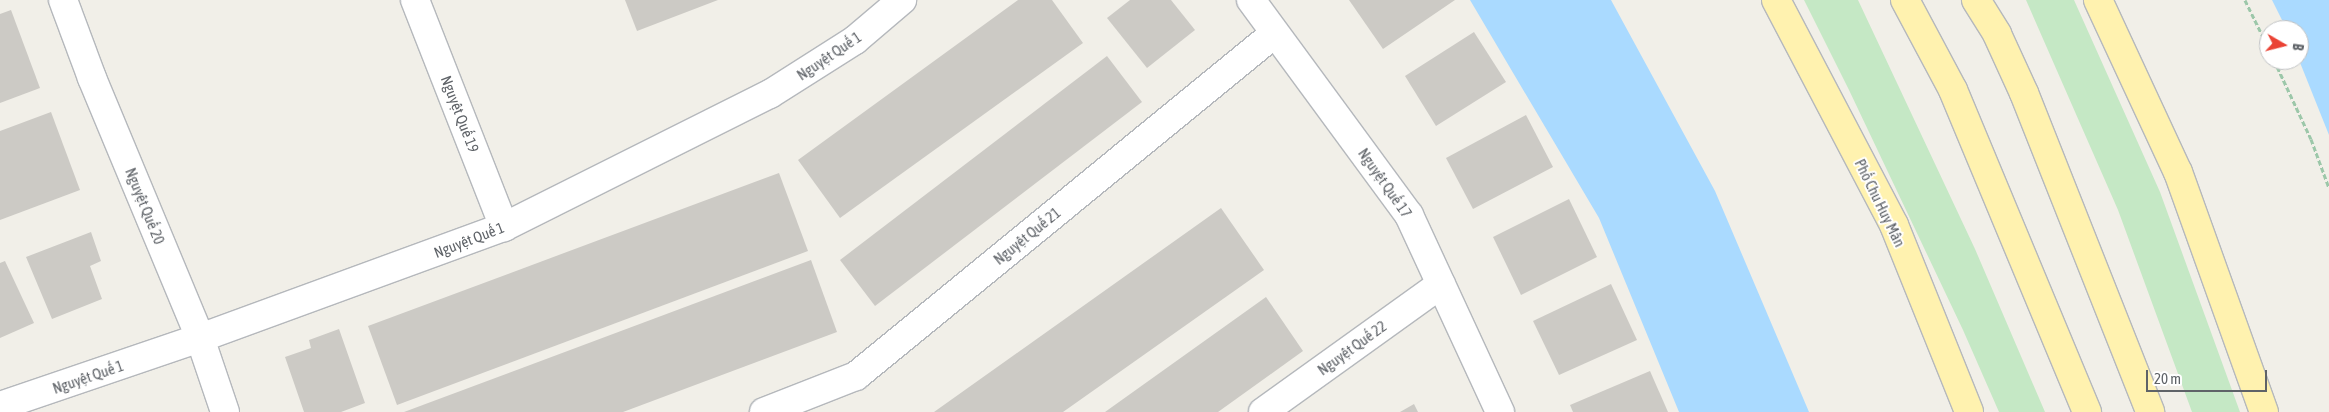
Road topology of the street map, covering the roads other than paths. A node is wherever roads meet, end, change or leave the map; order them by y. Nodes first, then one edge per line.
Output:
1 (63, 0) edge
2 (415, 0) edge
3 (902, 0) edge
4 (1251, 0) edge
5 (1776, 0) edge
6 (1904, 0) edge
7 (1976, 0) edge
8 (2098, 0) edge
9 (1275, 33) junction
10 (504, 227) junction
11 (1441, 284) junction
12 (200, 338) junction
13 (0, 406) edge
14 (225, 412) edge
15 (764, 412) edge
16 (1263, 412) edge
17 (1500, 412) edge
18 (1969, 412) edge
19 (2087, 412) edge
20 (2150, 412) edge
21 (2264, 412) edge

1 - 12 street, Nguyệt Quế 20
2 - 10 street, Nguyệt Quế 19
3 - 10 street, Nguyệt Quế 1
4 - 9 street, Nguyệt Quế 17
5 - 18 main road, Phố Chu Huy Mân
6 - 19 main road
7 - 20 main road
8 - 21 main road
9 - 11 street, Nguyệt Quế 17
9 - 15 street, Nguyệt Quế 21
10 - 12 street, Nguyệt Quế 1
11 - 16 street, Nguyệt Quế 22
11 - 17 street, Nguyệt Quế 17
12 - 13 street, Nguyệt Quế 1
12 - 14 street, Nguyệt Quế 20

